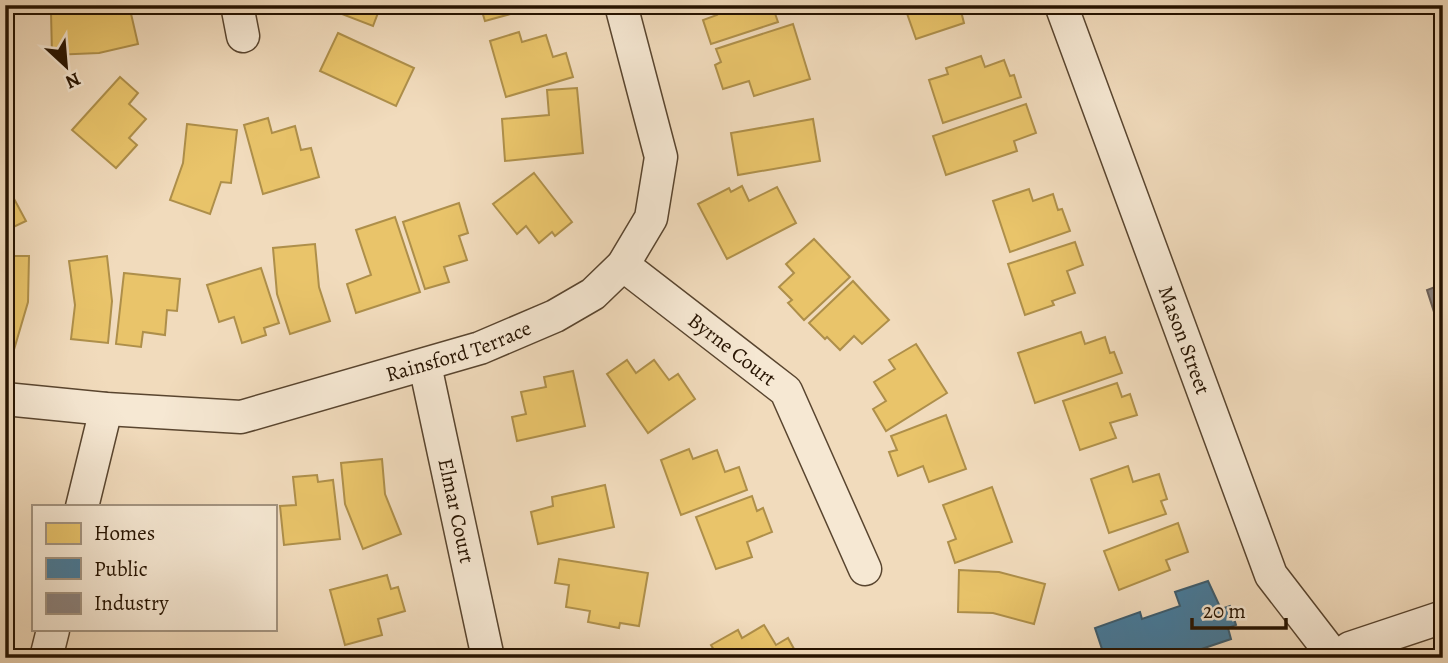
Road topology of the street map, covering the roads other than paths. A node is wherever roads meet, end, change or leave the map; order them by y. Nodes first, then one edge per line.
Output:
1 (237, 5) edge
2 (621, 5) edge
3 (1061, 5) edge
4 (243, 36) dead end
5 (623, 265) junction
6 (425, 365) junction
7 (5, 399) edge
8 (106, 409) junction
9 (82, 505) edge
10 (865, 569) dead end
11 (1443, 617) edge
12 (52, 632) edge
13 (46, 658) edge
14 (488, 658) edge
15 (1336, 658) edge

1 - 4 street
2 - 5 street, Rainsford Terrace
3 - 15 street, Mason Street
5 - 6 street, Rainsford Terrace
5 - 10 street, Byrne Court
6 - 8 street, Rainsford Terrace
6 - 14 street, Elmar Court
7 - 8 street, Rainsford Terrace
8 - 9 street
11 - 15 street
12 - 13 street

